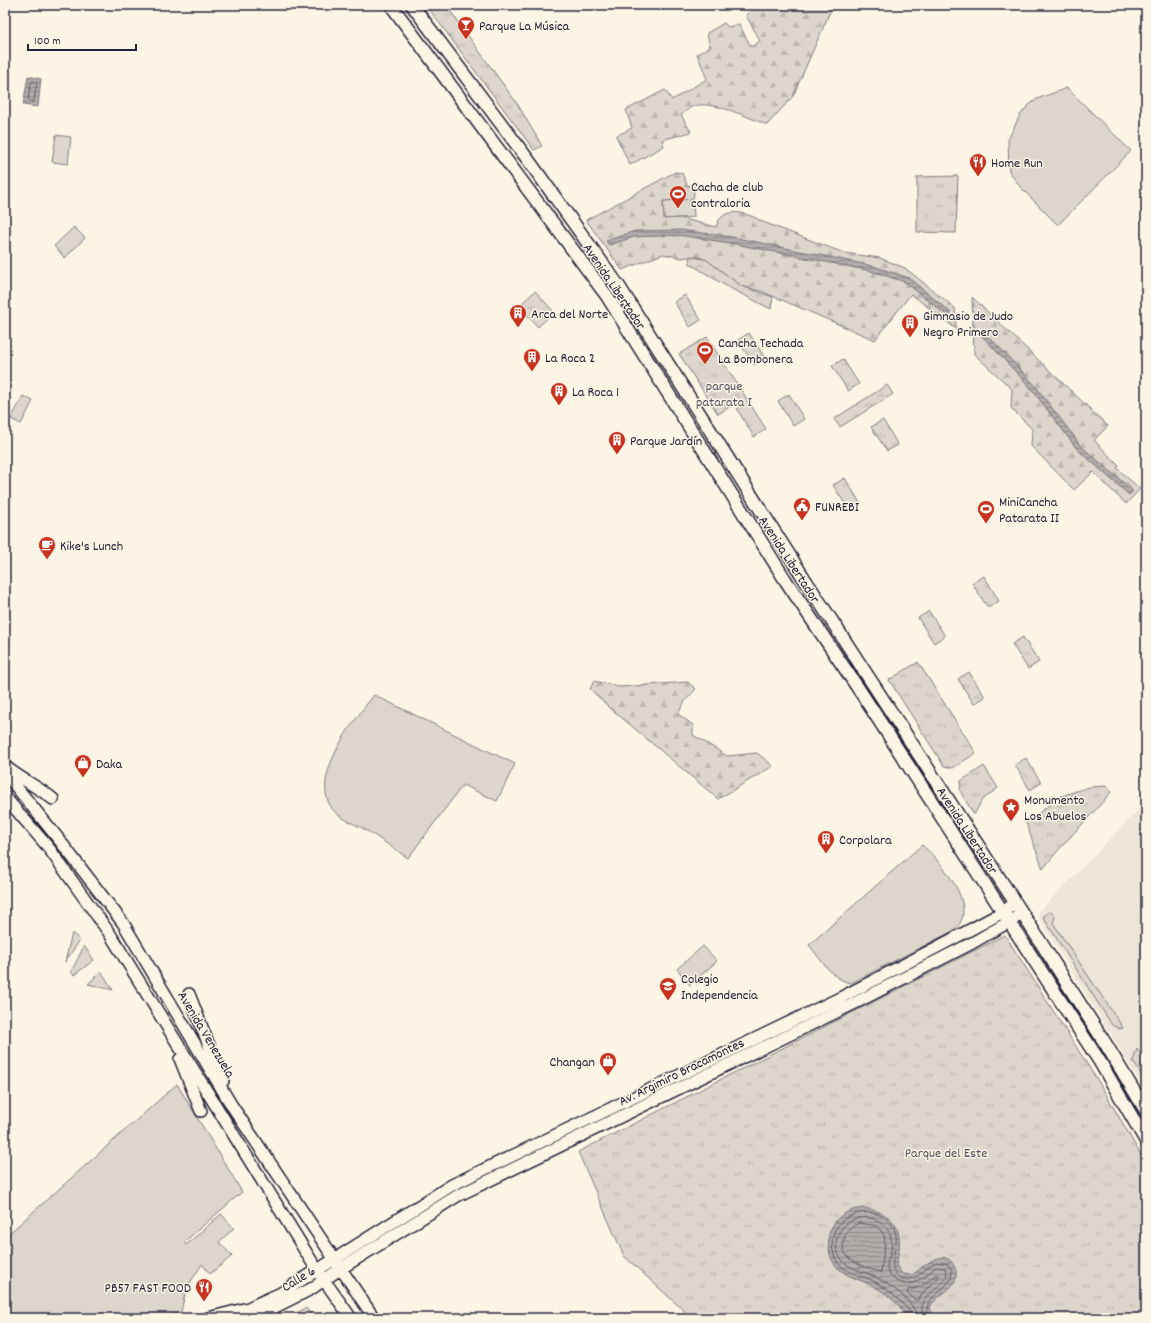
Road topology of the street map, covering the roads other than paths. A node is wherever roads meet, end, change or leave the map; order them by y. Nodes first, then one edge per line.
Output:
1 (391, 5) edge
2 (412, 5) edge
3 (5, 766) edge
4 (5, 773) edge
5 (5, 797) edge
6 (53, 799) dead end
7 (1019, 908) junction
8 (1006, 917) junction
9 (190, 994) dead end
10 (168, 1028) junction
11 (232, 1106) junction
12 (201, 1111) dead end
13 (1146, 1111) edge
14 (1146, 1141) edge
15 (333, 1258) junction
16 (355, 1260) joint
17 (340, 1269) junction
18 (317, 1270) junction
19 (324, 1280) junction
20 (208, 1318) edge
21 (253, 1318) edge
22 (351, 1318) edge
23 (374, 1318) edge

1 - 8 main road, Avenida Libertador
2 - 7 main road, Avenida Libertador
3 - 6 street
4 - 11 street, Avenida Venezuela
5 - 10 street
7 - 8 street
7 - 13 main road, Avenida Libertador
8 - 14 main road, Avenida Libertador
8 - 15 street
8 - 16 street, Av. Argimiro Bracamontes
9 - 11 street
10 - 12 street
10 - 18 street
11 - 15 street, Avenida Venezuela
15 - 17 street, Avenida Venezuela
15 - 18 street
16 - 17 street, Calle 6
17 - 19 street, Calle 6
17 - 23 street, Avenida Venezuela
18 - 19 street
18 - 20 street
19 - 21 street, Calle 6
19 - 22 street

